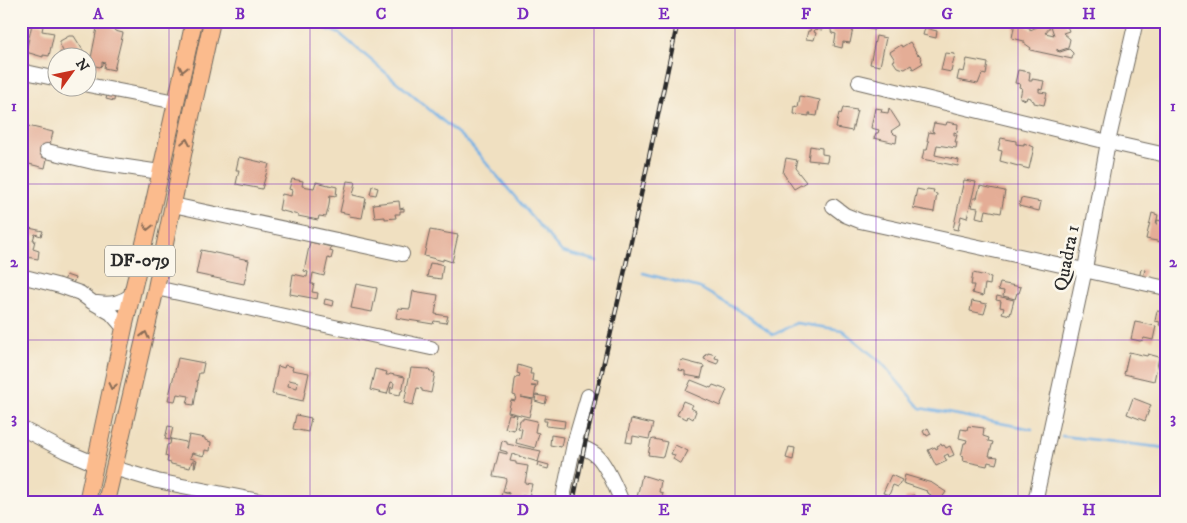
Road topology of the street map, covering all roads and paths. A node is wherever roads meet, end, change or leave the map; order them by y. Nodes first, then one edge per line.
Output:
1 (194, 21) edge
2 (212, 21) edge
3 (1136, 21) edge
4 (21, 71) edge
5 (48, 77) edge
6 (859, 82) dead end
7 (98, 87) edge
8 (176, 102) junction
9 (1108, 142) junction
10 (166, 148) junction
11 (47, 151) dead end
12 (1166, 155) edge
13 (160, 172) junction
14 (179, 176) junction
15 (155, 197) junction
16 (173, 205) junction
17 (833, 206) dead end
18 (167, 233) junction
19 (402, 254) dead end
20 (1085, 269) junction
21 (21, 276) edge
22 (156, 288) junction
23 (1166, 288) edge
24 (132, 294) junction
25 (92, 302) junction
26 (124, 328) junction
27 (431, 348) dead end
28 (588, 396) dead end
29 (21, 428) edge
30 (574, 444) junction
31 (96, 464) junction
32 (114, 468) junction
33 (87, 502) edge
34 (106, 502) edge
35 (264, 502) edge
36 (562, 502) edge
37 (622, 502) edge
38 (1035, 502) edge

1 -> 8 main road, DF-079
14 -> 2 main road, DF-079
3 - 9 street, Quadra 1
4 - 5 street
6 - 9 street
7 - 8 street
8 - 10 main road, DF-079
9 - 12 street
9 - 20 street, Quadra 1
10 - 13 main road, DF-079
10 - 14 main road
11 - 13 street
13 - 15 main road, DF-079
14 - 16 main road, DF-079
15 - 18 main road
15 -> 24 main road, DF-079
16 - 18 main road, DF-079
16 - 19 street
17 - 20 street
18 - 22 main road, DF-079
20 - 23 street
20 - 38 street, Quadra 1
21 - 25 street
22 - 27 street
32 -> 22 main road, DF-079
24 - 25 street
24 - 26 main road, DF-079
25 - 26 street
26 -> 31 main road, DF-079
28 - 30 street
29 - 31 street
30 - 36 street
30 - 37 street
31 - 33 main road, DF-079
32 - 34 main road, DF-079
32 - 35 street

